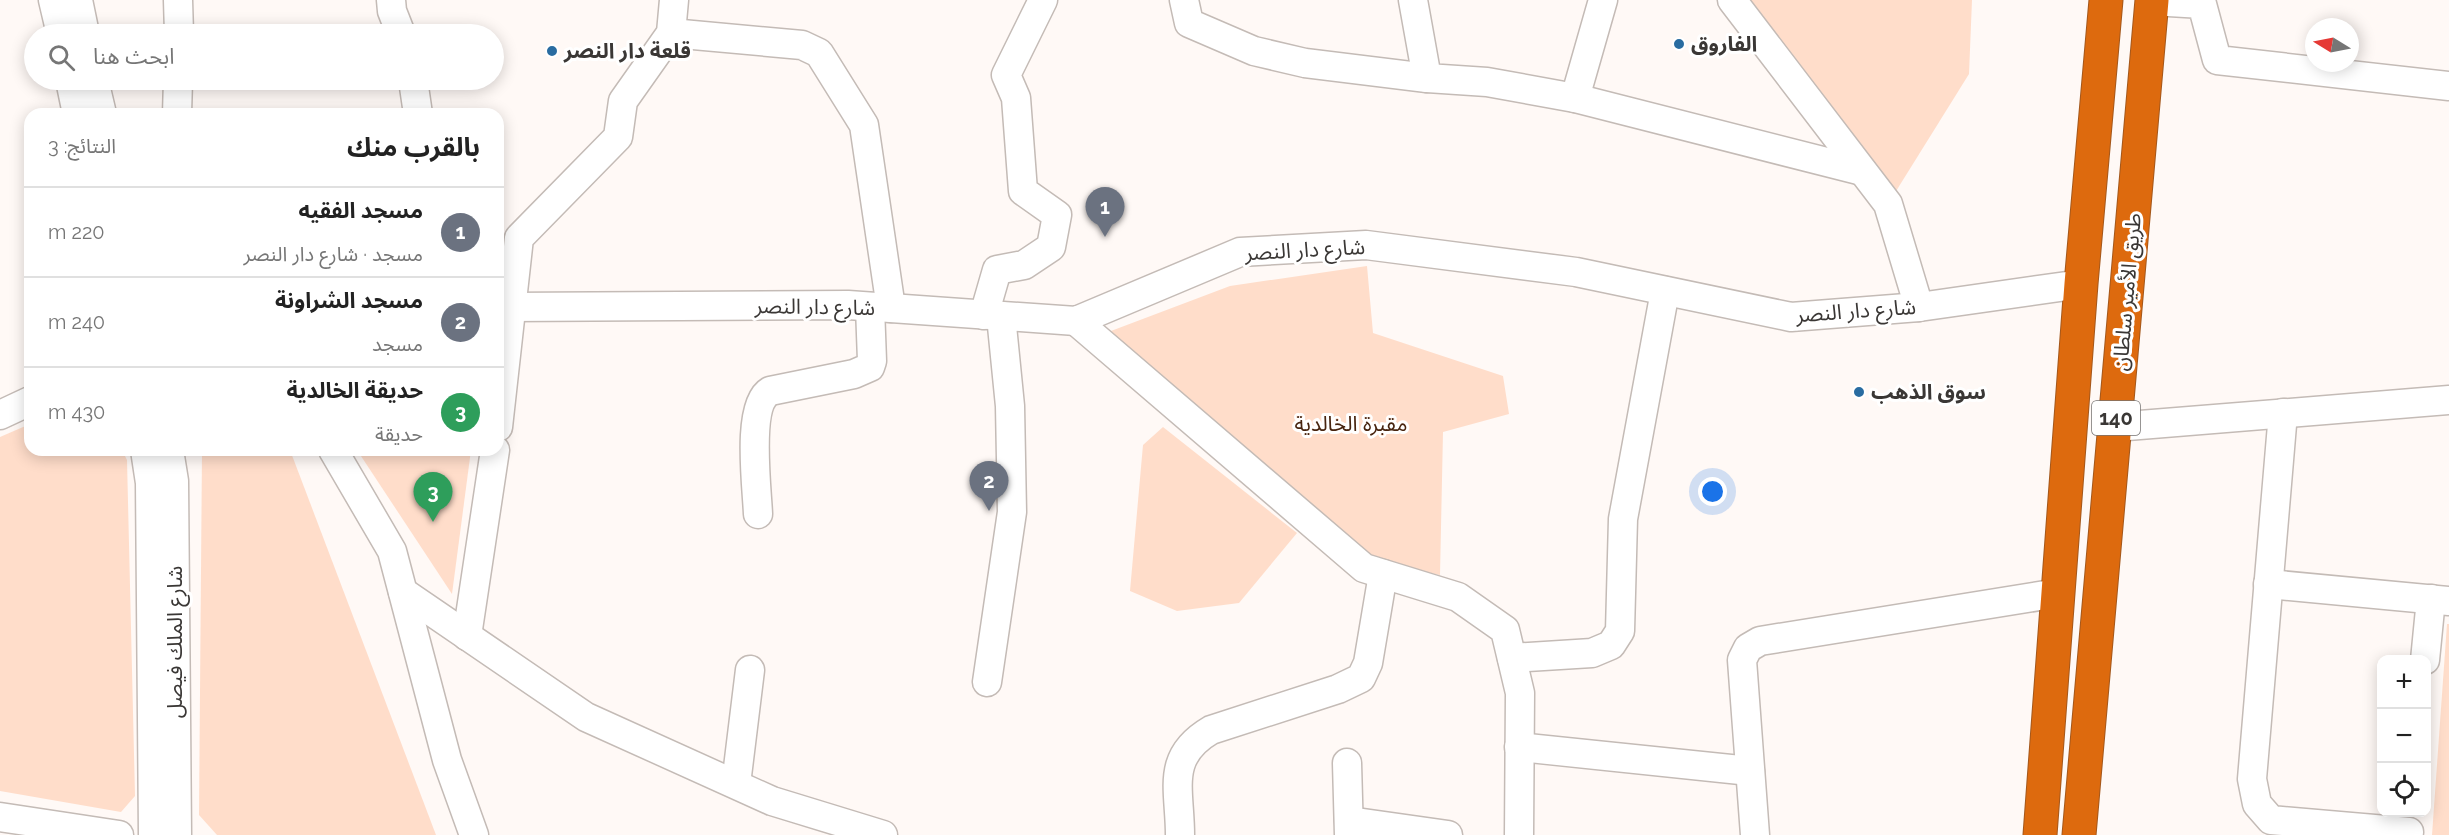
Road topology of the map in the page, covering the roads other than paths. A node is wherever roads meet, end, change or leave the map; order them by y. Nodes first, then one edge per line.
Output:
1 (53, 0) edge
2 (78, 0) edge
3 (178, 0) edge
4 (391, 0) edge
5 (674, 0) edge
6 (1043, 0) edge
7 (1184, 0) edge
8 (1413, 0) edge
9 (1603, 0) edge
10 (1732, 0) edge
11 (2106, 0) edge
12 (2152, 0) edge
13 (59, 24) edge
14 (83, 24) edge
15 (179, 24) edge
16 (397, 24) edge
17 (671, 33) junction
18 (1427, 78) junction
19 (2449, 86) edge
20 (72, 90) edge
21 (96, 90) edge
22 (178, 90) edge
23 (414, 90) edge
24 (1575, 98) junction
25 (76, 108) edge
26 (101, 108) edge
27 (177, 108) edge
28 (417, 108) edge
29 (1862, 171) junction
30 (2081, 284) junction
31 (1665, 291) junction
32 (506, 307) edge
33 (1919, 307) junction
34 (881, 308) junction
35 (992, 315) junction
36 (1076, 321) junction
37 (504, 337) edge
38 (2449, 400) edge
39 (24, 404) edge
40 (2283, 414) junction
41 (0, 415) edge
42 (2115, 427) junction
43 (145, 456) edge
44 (169, 456) edge
45 (337, 456) edge
46 (494, 456) edge
47 (758, 514) dead end
48 (1383, 574) junction
49 (2268, 584) junction
50 (402, 592) junction
51 (2058, 593) junction
52 (2440, 600) edge
53 (467, 636) junction
54 (2426, 655) edge
55 (1512, 658) junction
56 (750, 670) dead end
57 (987, 682) dead end
58 (1519, 747) junction
59 (1347, 763) dead end
60 (1750, 771) junction
61 (736, 784) junction
62 (0, 817) edge
63 (2409, 826) edge
64 (1349, 828) edge
65 (118, 835) edge
66 (153, 835) edge
67 (177, 835) edge
68 (474, 835) edge
69 (884, 835) edge
70 (1180, 835) edge
71 (1448, 835) edge
72 (1519, 835) edge
73 (1755, 835) edge
74 (2040, 835) edge
75 (2079, 835) edge

1 - 13 street
2 - 14 street
3 - 15 street
4 - 16 street
5 - 17 street
6 - 35 street
7 - 18 street
8 - 18 street
9 - 24 street
10 - 29 street
11 - 30 highway, 140
12 - 19 street
12 - 42 highway, طريق الأمير سلطان / 140
17 - 32 street
17 - 34 street
18 - 24 street
20 - 25 street
21 - 26 street
22 - 27 street
23 - 28 street
24 - 29 street
29 - 33 street
30 - 33 street, شارع دار النصر
30 - 51 highway, 140
31 - 33 street, شارع دار النصر
31 - 36 street, شارع دار النصر
31 - 55 street
32 - 34 street, شارع دار النصر
32 - 37 street
34 - 35 street, شارع دار النصر
34 - 47 street
35 - 36 street, شارع دار النصر
35 - 57 street
36 - 48 street
38 - 40 street
39 - 41 street
40 - 42 street
40 - 49 street
42 - 75 highway, طريق الأمير سلطان / 140
43 - 66 street
44 - 67 street, شارع الملك فيصل
45 - 50 street
46 - 53 street
48 - 55 street
48 - 70 street
49 - 52 street
49 - 63 street
50 - 53 street
50 - 68 street
51 - 60 street
51 - 74 highway, 140
52 - 54 street
53 - 61 street
55 - 58 street
56 - 61 street
58 - 60 street
58 - 72 street
59 - 64 street
60 - 73 street
61 - 69 street
62 - 65 street
64 - 71 street

